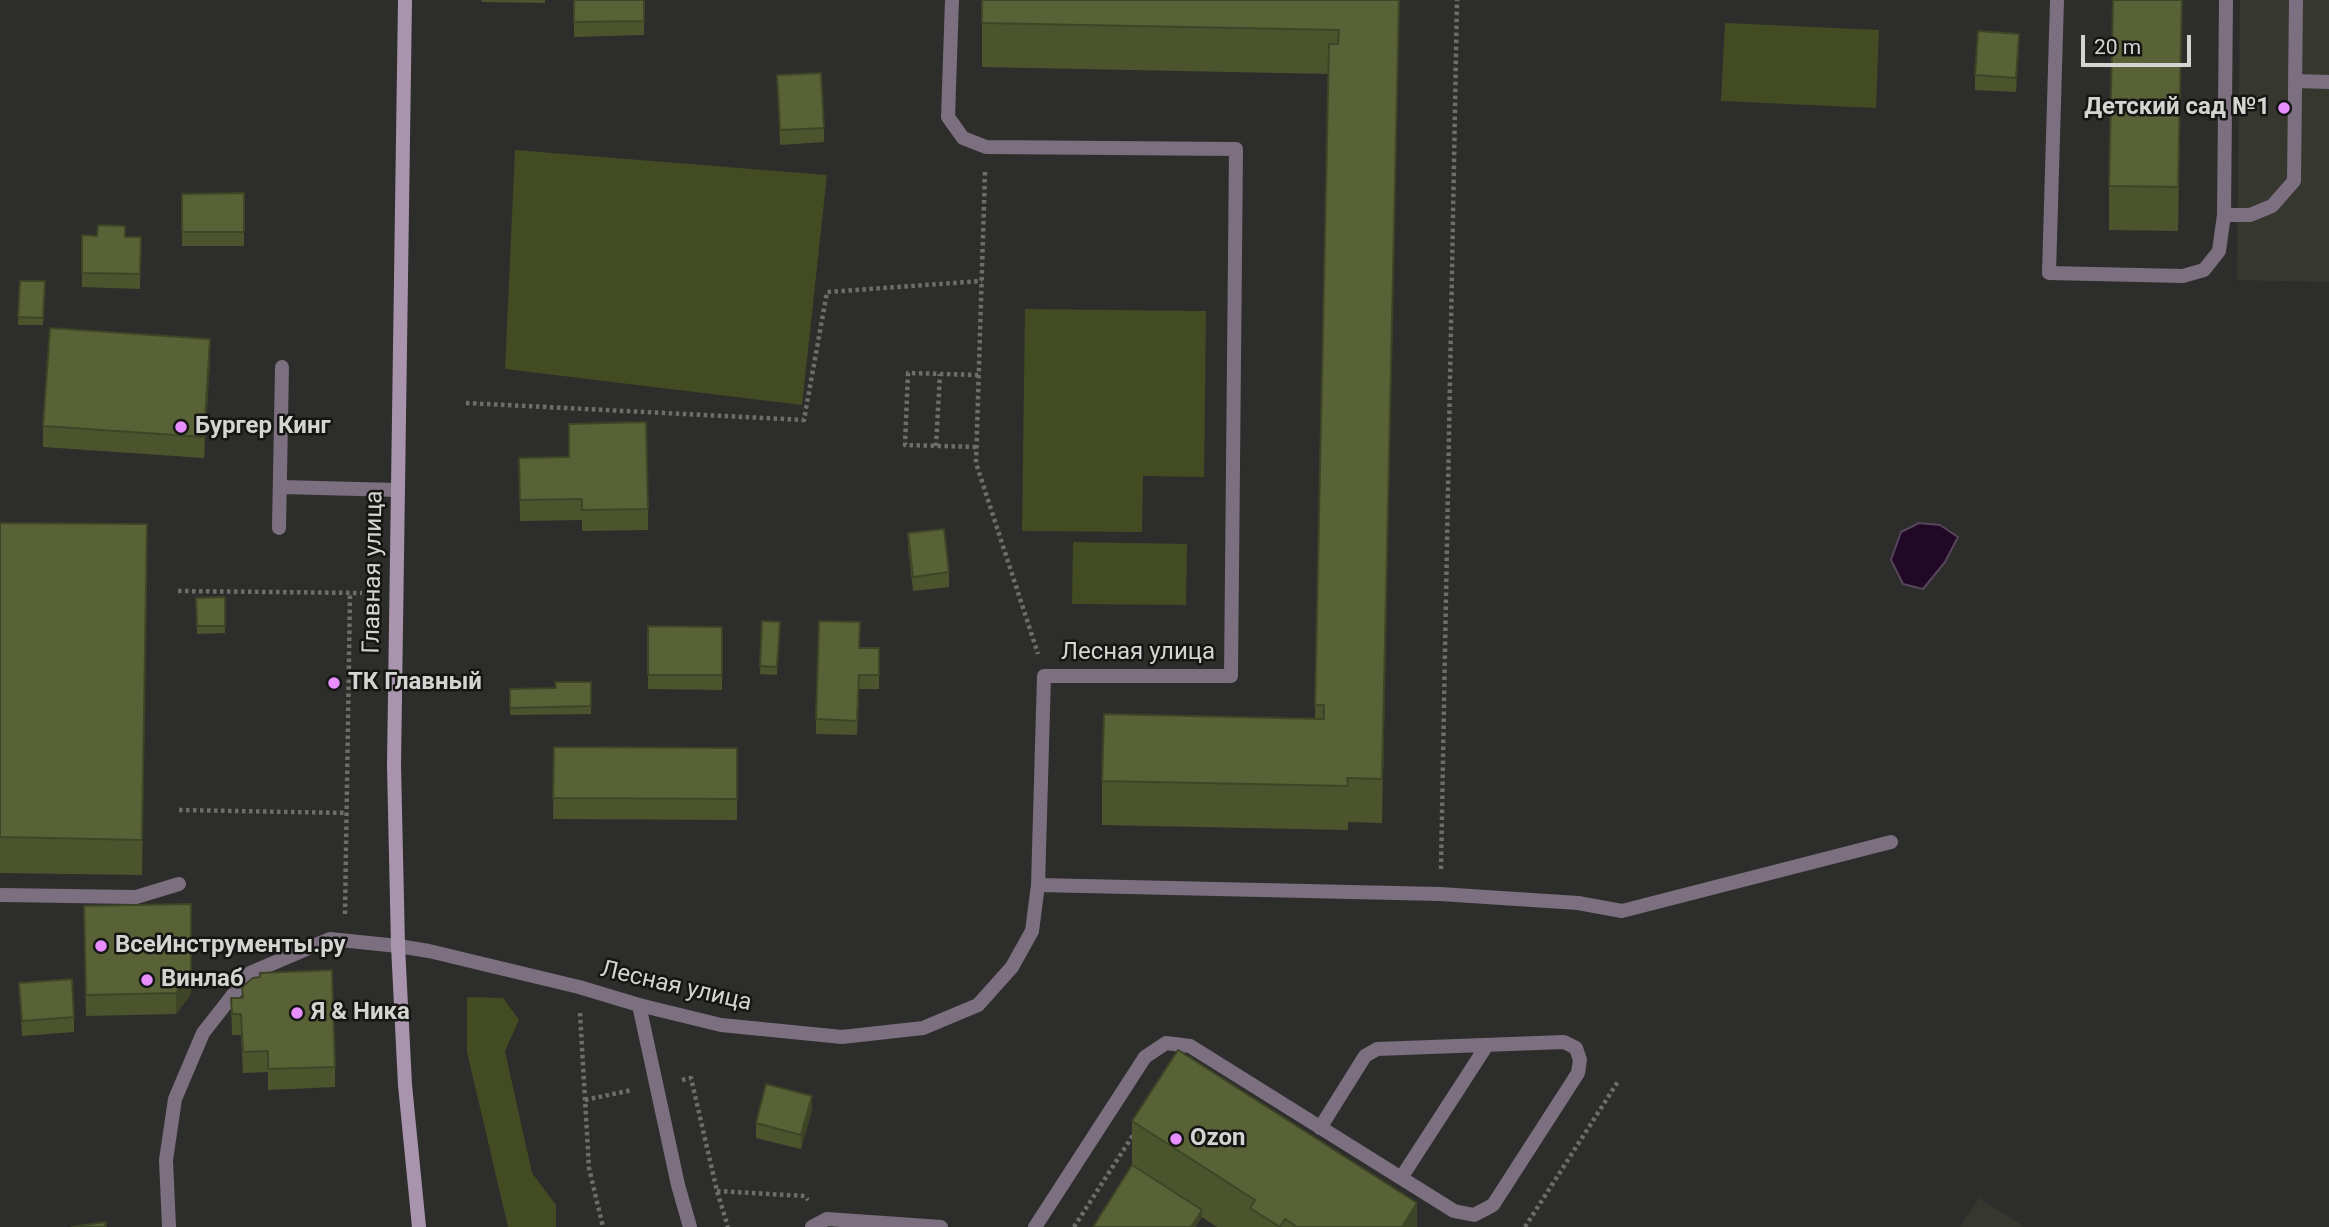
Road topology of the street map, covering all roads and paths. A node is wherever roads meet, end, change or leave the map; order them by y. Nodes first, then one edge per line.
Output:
1 (405, 0) edge
2 (951, 0) edge
3 (1457, 0) edge
4 (2057, 0) edge
5 (2226, 0) edge
6 (2296, 0) edge
7 (2295, 81) junction
8 (2329, 82) edge
9 (986, 147) junction
10 (2224, 215) junction
11 (982, 281) junction
12 (282, 367) dead end
13 (940, 374) junction
14 (979, 375) junction
15 (466, 403) dead end
16 (936, 446) junction
17 (976, 447) junction
18 (280, 487) junction
19 (398, 490) junction
20 (279, 528) dead end
21 (178, 591) dead end
22 (350, 593) junction
23 (362, 593) dead end
24 (1044, 676) junction
25 (179, 810) dead end
26 (347, 813) junction
27 (1891, 842) dead end
28 (179, 884) dead end
29 (1038, 885) junction
30 (1440, 894) junction
31 (0, 895) edge
32 (345, 941) junction
33 (398, 946) junction
34 (579, 987) junction
35 (639, 1005) junction
36 (1487, 1045) junction
37 (1619, 1080) dead end
38 (1142, 1121) edge
39 (1320, 1128) junction
40 (1401, 1178) junction
41 (717, 1191) dead end
42 (827, 1219) junction
43 (922, 1226) edge
44 (169, 1227) edge
45 (419, 1227) edge
46 (603, 1227) edge
47 (691, 1227) edge
48 (812, 1227) edge
49 (941, 1227) edge
50 (1035, 1227) edge
51 (1074, 1227) edge
52 (1525, 1227) edge

1 - 19 main road, Главная улица
2 - 9 street
3 - 30 path
4 - 10 street
5 - 10 street
6 - 7 street
7 - 8 street
7 - 10 street
9 - 11 path
9 - 24 street, Лесная улица
11 - 14 path
11 - 15 path
12 - 18 street
13 - 14 path
13 - 16 path
13 - 16 path
14 - 17 path
16 - 17 path
17 - 24 path
18 - 19 street
18 - 20 street
19 - 33 main road, Главная улица
21 - 22 path
22 - 23 path
22 - 26 path
24 - 29 street, Лесная улица
25 - 26 path
26 - 32 path
27 - 30 street
28 - 31 street
29 - 30 street
29 - 35 street, Лесная улица
32 - 33 street, Лесная улица
32 - 44 street, Лесная улица
33 - 34 street, Лесная улица
33 - 45 main road, Главная улица
34 - 35 street, Лесная улица
34 - 46 path
35 - 47 street
36 - 39 street
36 - 40 street
36 - 40 street
37 - 52 path
38 - 51 path
39 - 40 street
39 - 50 street
41 - 42 path
42 - 43 street
42 - 48 street
43 - 49 street

